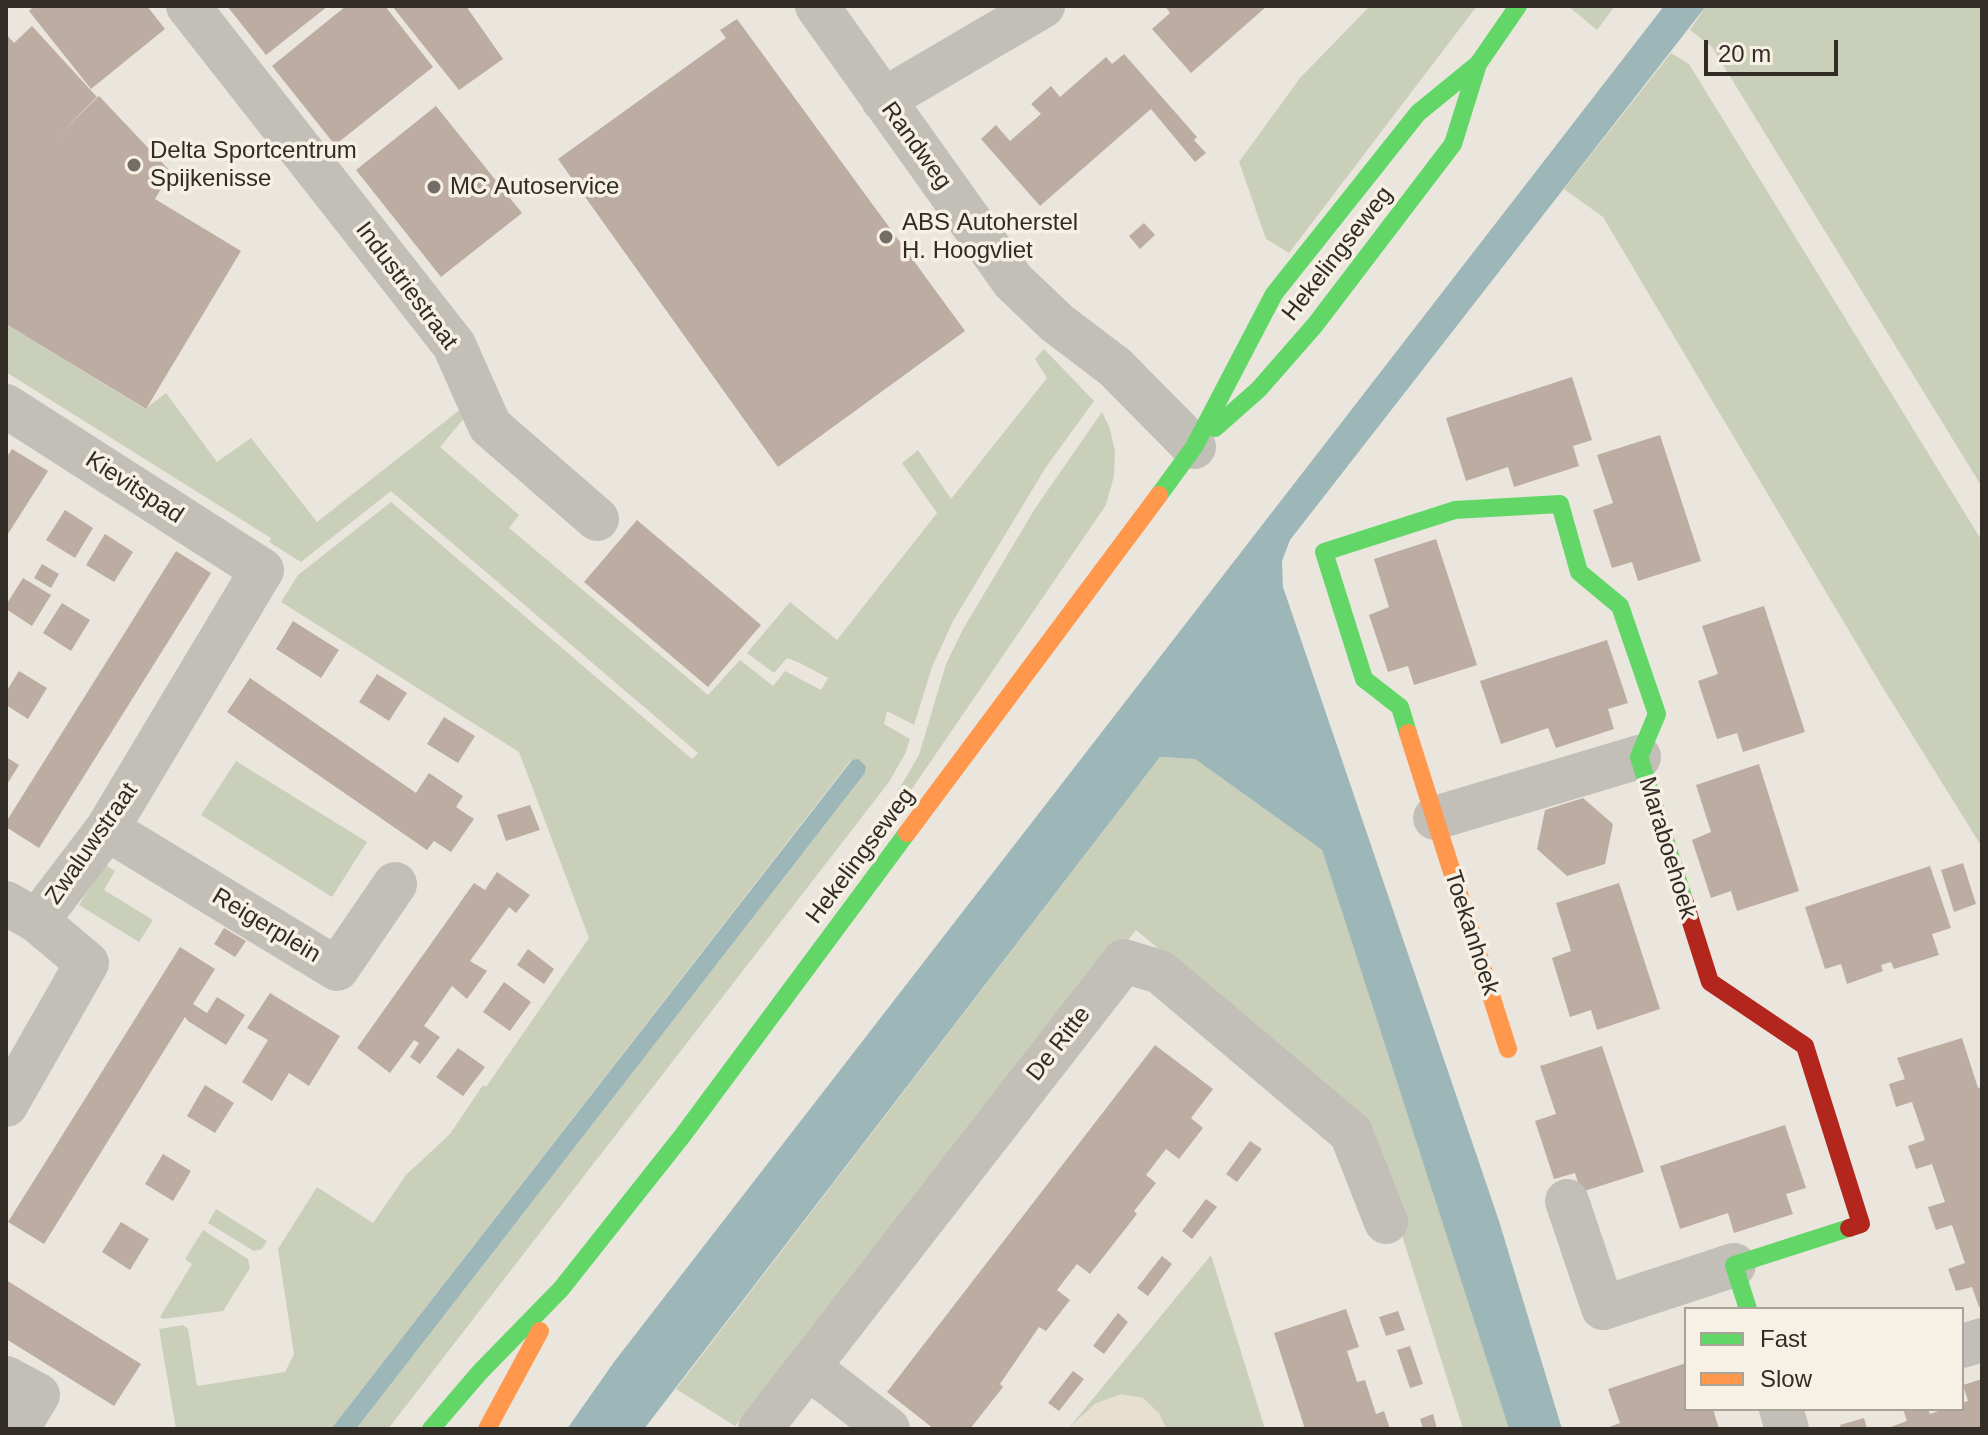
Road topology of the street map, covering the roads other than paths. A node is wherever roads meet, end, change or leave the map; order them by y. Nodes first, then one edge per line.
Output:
1 (188, 6) edge
2 (817, 6) edge
3 (1043, 6) edge
4 (1518, 6) edge
5 (1478, 64) junction
6 (883, 100) junction
7 (6, 407) edge
8 (1194, 447) junction
9 (597, 519) dead end
10 (1324, 552) joint
11 (262, 570) joint
12 (1639, 757) junction
13 (1435, 818) junction
14 (107, 829) junction
15 (395, 884) dead end
16 (22, 912) edge
17 (1508, 1049) dead end
18 (6, 1105) edge
19 (1567, 1201) dead end
20 (1386, 1222) dead end
21 (1734, 1265) junction
22 (561, 1289) junction
23 (1747, 1307) edge
24 (808, 1367) junction
25 (6, 1378) edge
26 (17, 1429) edge
27 (431, 1429) edge
28 (487, 1429) edge
29 (760, 1429) edge
30 (888, 1429) edge

1 - 9 street, Industriestraat
2 - 6 street, Randweg
3 - 6 street
4 - 5 street, Hekelingseweg
5 - 8 street, Hekelingseweg
5 - 8 street, Hekelingseweg
6 - 8 street, Randweg
7 - 11 street, Kievitspad
8 - 22 street, Hekelingseweg
10 - 12 street, Maraboehoek
10 - 13 street, Toekanhoek
11 - 14 street, Zwaluwstraat
12 - 13 street
12 - 21 street, Maraboehoek
13 - 17 street, Toekanhoek
14 - 15 street, Reigerplein
14 - 16 street, Zwaluwstraat
16 - 18 street, Zwaluwstraat
19 - 21 street
20 - 24 street, De Ritte
21 - 23 street
22 - 27 street, Hekelingseweg
22 - 28 street, Hekelingseweg
24 - 29 street, De Ritte
24 - 30 street
25 - 26 street

